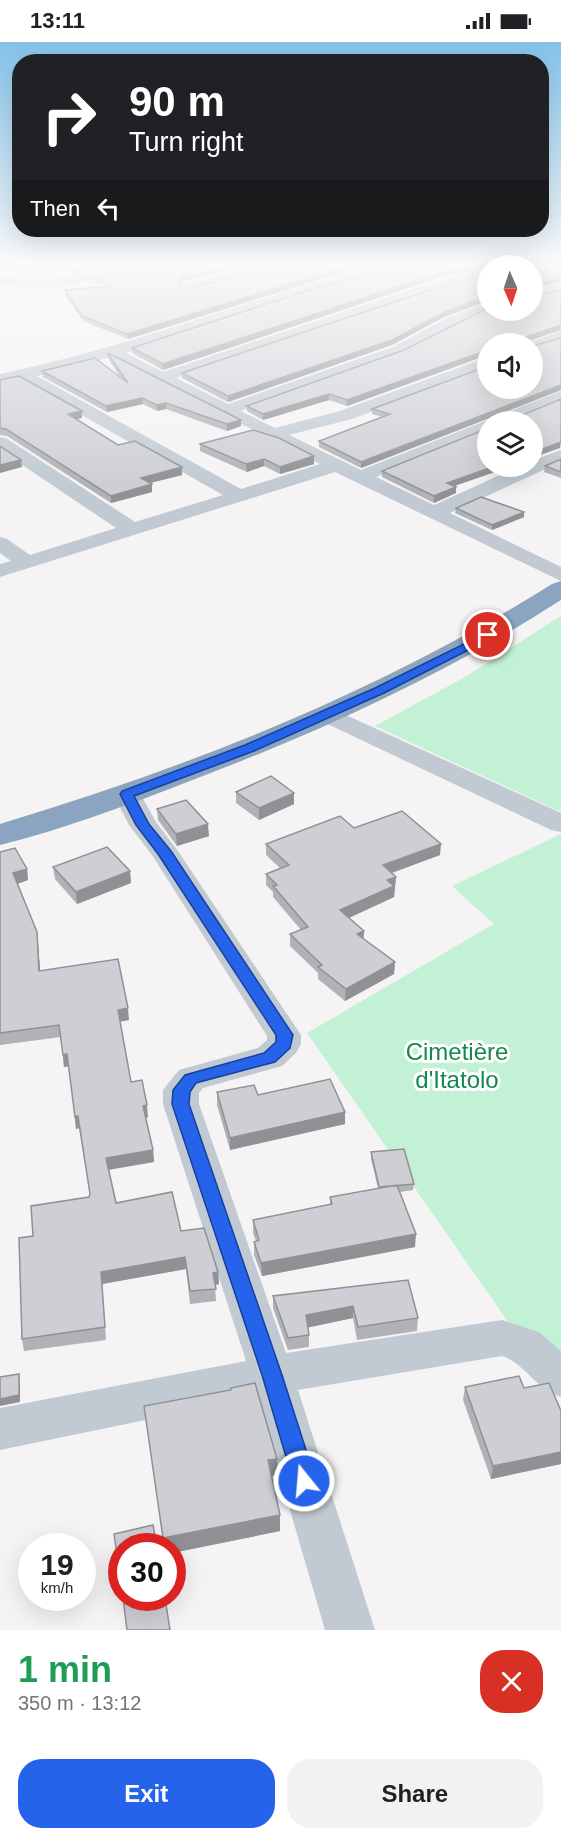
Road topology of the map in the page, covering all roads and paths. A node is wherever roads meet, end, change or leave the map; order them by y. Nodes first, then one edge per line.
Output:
1 (160, 337) edge
2 (280, 337) edge
3 (422, 337) edge
4 (115, 352) junction
5 (477, 366) edge
6 (24, 375) junction
7 (163, 376) junction
8 (0, 379) edge
9 (561, 396) edge
10 (228, 410) junction
11 (524, 411) edge
12 (477, 430) edge
13 (273, 434) junction
14 (0, 442) edge
15 (561, 455) edge
16 (337, 465) junction
17 (361, 477) junction
18 (239, 496) junction
19 (433, 513) junction
20 (133, 530) junction
21 (0, 543) edge
22 (27, 562) junction
23 (0, 571) edge
24 (561, 575) edge
25 (561, 590) edge
26 (326, 714) junction
27 (127, 794) junction
28 (561, 824) edge
29 (0, 835) edge
30 (272, 1375) junction
31 (561, 1378) edge
32 (0, 1429) edge
33 (350, 1630) edge

1 - 4 street
2 - 7 street
3 - 10 street
4 - 6 street
4 - 7 street
5 - 13 street
6 - 8 street
6 - 18 street
7 - 10 street
9 - 11 street
10 - 13 street
12 - 17 street
13 - 16 street
14 - 20 street
15 - 19 street
16 - 17 street
16 - 18 street
17 - 19 street
18 - 20 street
19 - 24 street
20 - 22 street
21 - 22 street
22 - 23 street
25 - 26 highway
26 - 27 highway
26 - 28 street
27 - 29 highway
27 - 30 street
30 - 31 street
30 - 32 street
30 - 33 street

